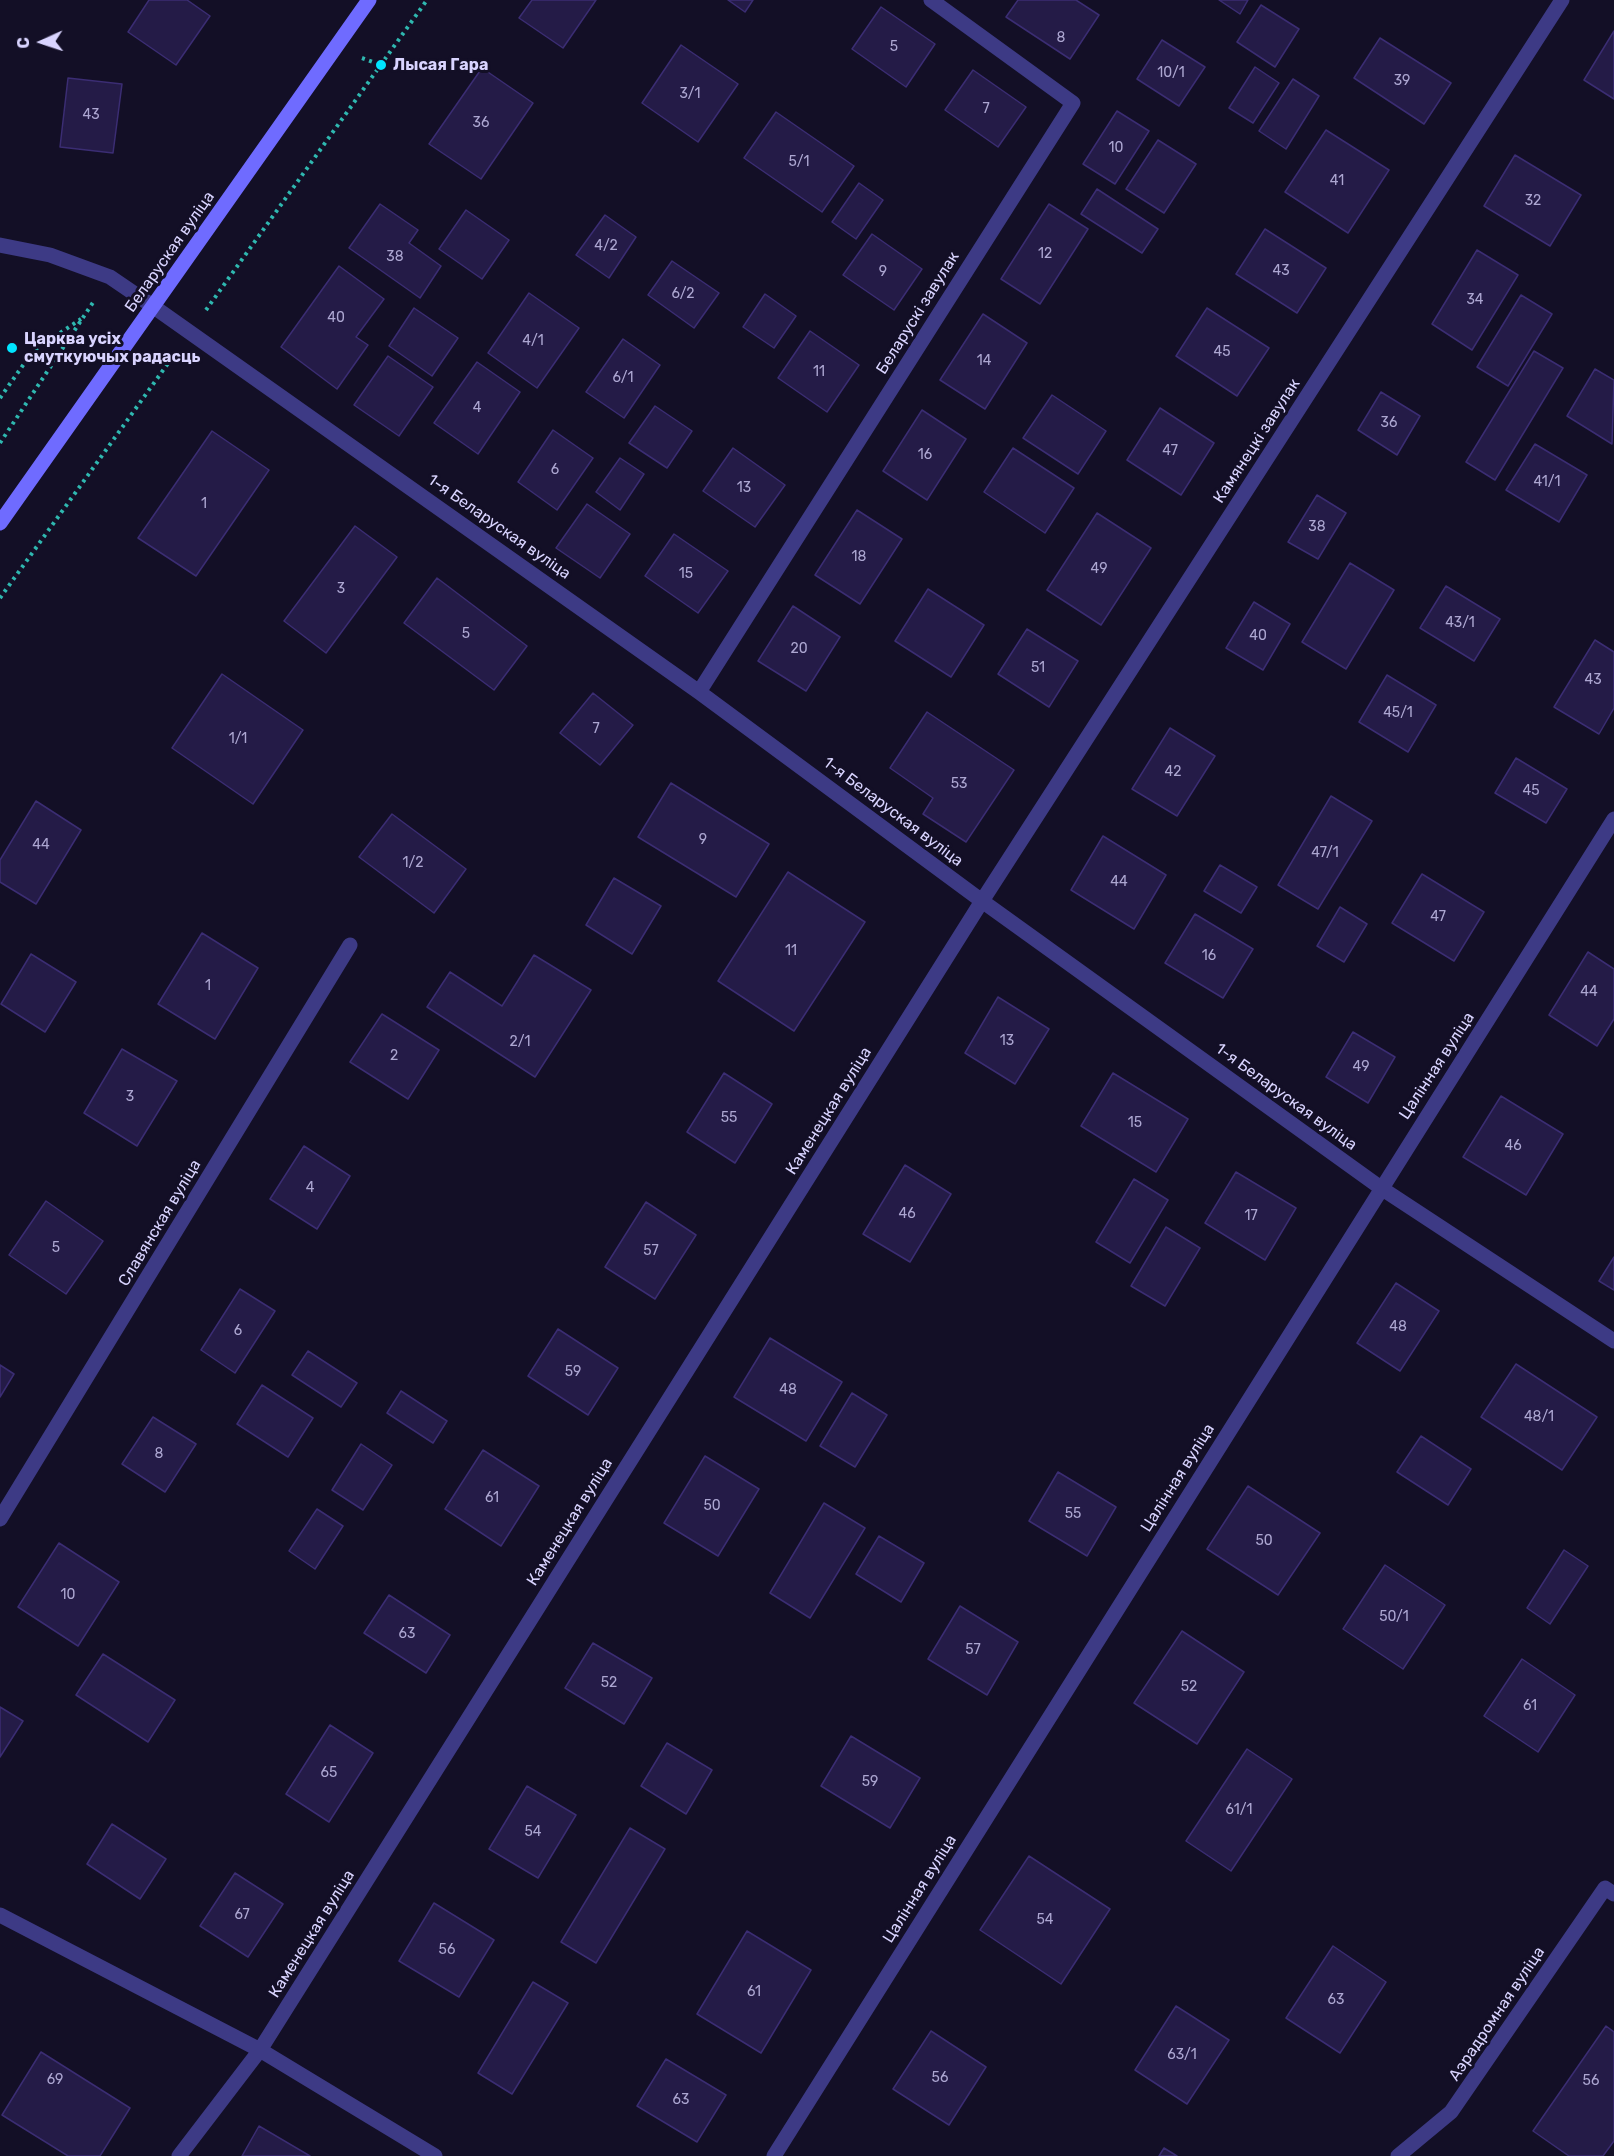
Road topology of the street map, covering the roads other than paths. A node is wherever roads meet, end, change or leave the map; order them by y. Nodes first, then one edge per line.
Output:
1 (369, 0) edge
2 (931, 0) edge
3 (1562, 0) edge
4 (0, 245) edge
5 (154, 307) junction
6 (0, 523) edge
7 (699, 692) junction
8 (1614, 819) edge
9 (982, 901) junction
10 (350, 945) dead end
11 (1380, 1188) junction
12 (1614, 1341) edge
13 (0, 1519) edge
14 (1614, 1894) edge
15 (0, 1915) edge
16 (260, 2050) junction
17 (179, 2156) edge
18 (435, 2156) edge
19 (774, 2156) edge
20 (1398, 2156) edge

1 - 5 main road, Беларуская вуліца
2 - 7 street, Беларускі завулак
3 - 9 street, Камянецкі завулак
4 - 5 street, 1-я Беларуская вуліца
5 - 6 main road, Беларуская вуліца
5 - 7 street, 1-я Беларуская вуліца
7 - 9 street, 1-я Беларуская вуліца
8 - 11 street, Цалінная вуліца
9 - 11 street, 1-я Беларуская вуліца
9 - 16 street, Каменецкая вуліца
10 - 13 street, Славянская вуліца
11 - 12 street, 1-я Беларуская вуліца
11 - 19 street, Цалінная вуліца
14 - 20 street, Аэрадромная вуліца
15 - 16 street
16 - 17 street, Каменецкая вуліца
16 - 18 street

